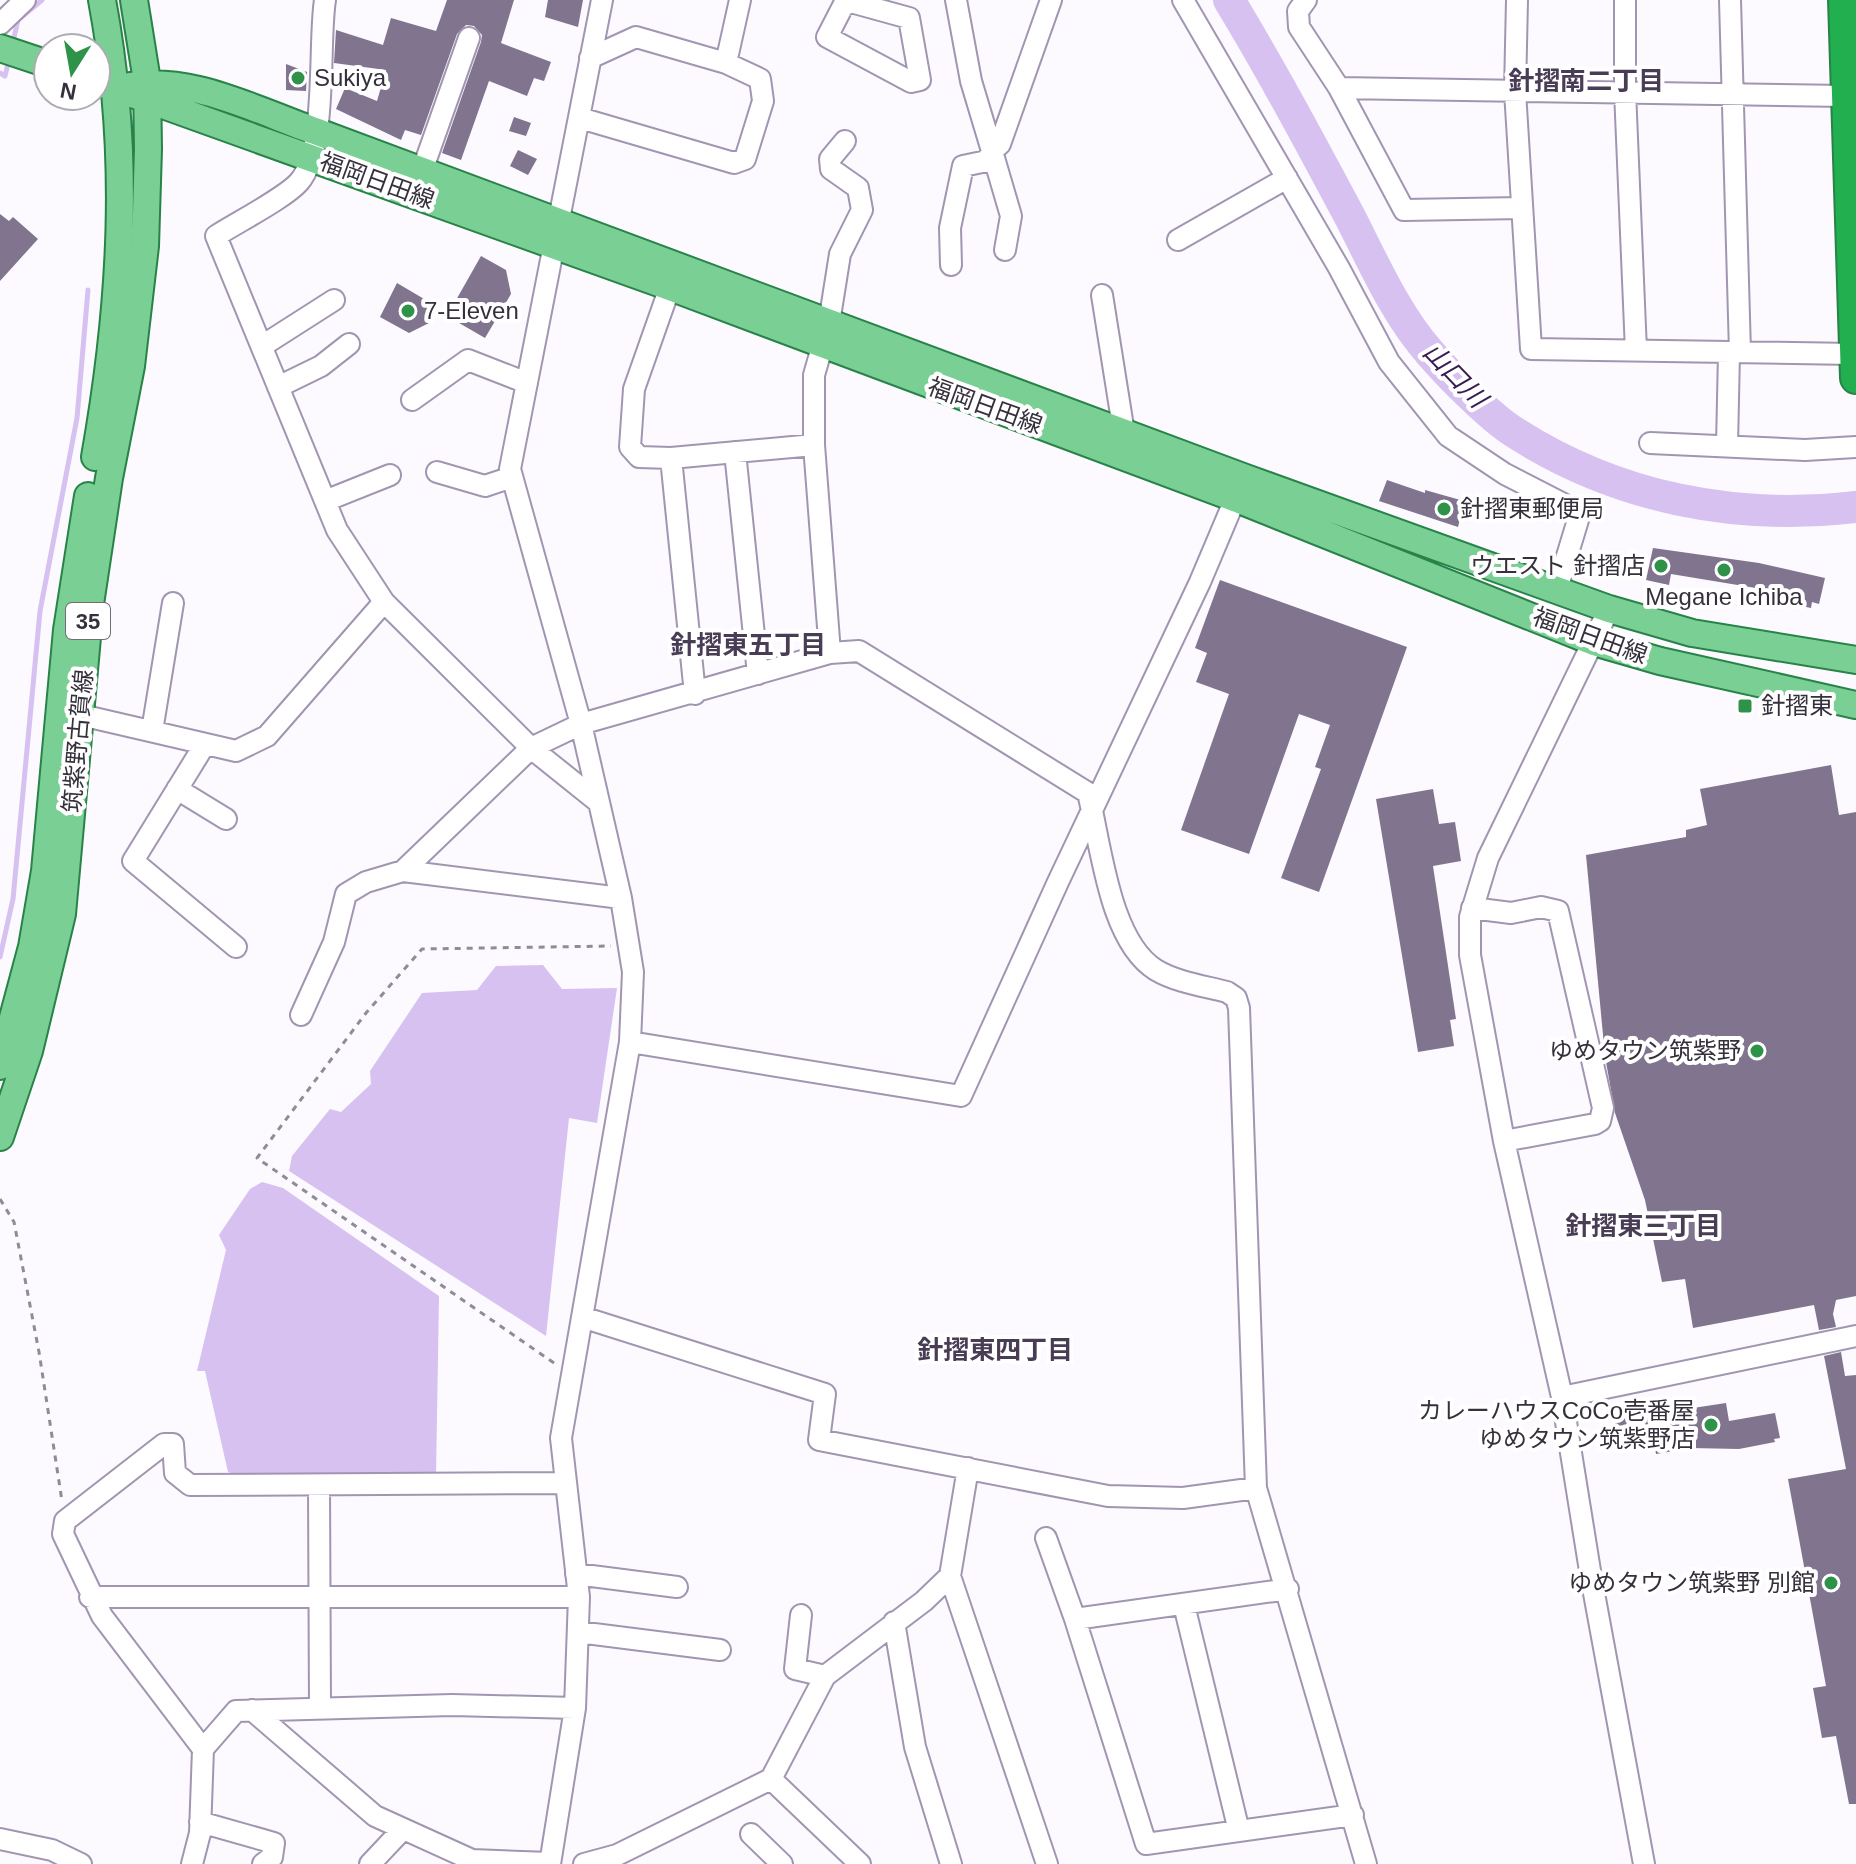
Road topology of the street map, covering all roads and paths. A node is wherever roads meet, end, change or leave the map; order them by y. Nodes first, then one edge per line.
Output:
1 (25, 0) edge
2 (102, 0) edge
3 (134, 0) edge
4 (325, 0) edge
5 (602, 0) edge
6 (740, 0) edge
7 (956, 0) edge
8 (1051, 0) edge
9 (1183, 0) edge
10 (1306, 0) edge
11 (1517, 0) edge
12 (1625, 0) edge
13 (1730, 0) edge
14 (1844, 0) edge
15 (841, 3) edge
16 (0, 24) edge
17 (104, 32) edge
18 (469, 38) dead end
19 (0, 48) edge
20 (590, 58) junction
21 (32, 59) edge
22 (726, 63) junction
23 (112, 86) edge
24 (1339, 88) junction
25 (147, 90) junction
26 (1515, 91) junction
27 (1625, 91) junction
28 (1733, 93) junction
29 (1846, 96) junction
30 (109, 112) edge
31 (580, 118) junction
32 (845, 141) dead end
33 (313, 143) junction
34 (992, 151) junction
35 (422, 171) junction
36 (1287, 178) junction
37 (1522, 208) junction
38 (556, 235) junction
39 (1178, 240) dead end
40 (1005, 250) dead end
41 (951, 265) dead end
42 (670, 287) junction
43 (1102, 295) dead end
44 (334, 300) dead end
45 (826, 334) junction
46 (349, 344) dead end
47 (262, 346) junction
48 (1636, 351) junction
49 (1735, 352) junction
50 (1855, 366) edge
51 (527, 383) junction
52 (278, 387) junction
53 (412, 400) dead end
54 (1650, 443) dead end
55 (1120, 444) junction
56 (814, 445) junction
57 (1727, 446) junction
58 (1856, 447) edge
59 (735, 452) junction
60 (671, 458) junction
61 (437, 472) dead end
62 (390, 475) dead end
63 (512, 477) junction
64 (1240, 488) junction
65 (325, 501) junction
66 (1557, 589) junction
67 (384, 602) junction
68 (173, 603) dead end
69 (1609, 609) junction
70 (1594, 642) junction
71 (830, 653) junction
72 (1856, 660) edge
73 (758, 674) junction
74 (695, 694) junction
75 (1856, 705) edge
76 (81, 715) junction
77 (581, 724) junction
78 (152, 731) junction
79 (205, 744) junction
80 (531, 748) junction
81 (177, 789) junction
82 (597, 801) junction
83 (1092, 809) junction
84 (226, 819) dead end
85 (403, 871) junction
86 (621, 898) junction
87 (1472, 908) junction
88 (629, 945) junction
89 (236, 947) dead end
90 (301, 1015) dead end
91 (630, 1042) junction
92 (0, 1066) edge
93 (0, 1137) edge
94 (1504, 1141) junction
95 (0, 1199) edge
96 (582, 1317) junction
97 (1856, 1336) edge
98 (570, 1375) junction
99 (1562, 1397) junction
100 (968, 1468) junction
101 (566, 1483) junction
102 (319, 1487) junction
103 (1256, 1488) junction
104 (65, 1521) junction
105 (1046, 1538) dead end
106 (576, 1574) junction
107 (950, 1576) junction
108 (677, 1587) dead end
109 (1288, 1589) junction
110 (321, 1596) junction
111 (90, 1597) junction
112 (579, 1597) junction
113 (1184, 1605) junction
114 (801, 1615) dead end
115 (1075, 1619) junction
116 (894, 1622) junction
117 (578, 1632) junction
118 (720, 1650) dead end
119 (825, 1676) junction
120 (320, 1708) junction
121 (575, 1708) junction
122 (252, 1710) junction
123 (203, 1749) junction
124 (771, 1779) junction
125 (1353, 1815) junction
126 (200, 1822) junction
127 (403, 1829) junction
128 (1239, 1831) junction
129 (751, 1834) dead end
130 (0, 1839) edge
131 (857, 1863) edge
132 (81, 1864) edge
133 (192, 1864) edge
134 (263, 1864) edge
135 (370, 1864) edge
136 (550, 1864) edge
137 (584, 1864) edge
138 (782, 1864) edge
139 (951, 1864) edge
140 (1047, 1864) edge
141 (1366, 1864) edge
142 (1644, 1864) edge

1 - 16 street
2 - 17 main road, 筑紫野古賀線
3 - 25 main road, 筑紫野古賀線
4 - 33 street
5 - 20 street
6 - 22 street
7 - 34 street
8 - 34 street
9 - 36 street
10 - 24 street
11 - 26 street
12 - 27 street
13 - 28 street
14 - 29 highway
15 - 15 street
18 - 35 street
19 - 21 main road
20 - 22 street
20 - 31 street
22 - 31 street
23 - 25 main road, 福岡日田線
24 - 26 street
24 - 37 street
25 - 33 main road, 福岡日田線
25 - 76 main road, 筑紫野古賀線 / 35
26 - 27 street
26 - 37 street
27 - 28 street
27 - 48 street
28 - 29 street
28 - 49 street
29 - 50 highway
30 - 92 main road, 筑紫野古賀線 / 35
31 - 38 street
32 - 45 street
33 - 35 main road, 福岡日田線
33 - 38 main road, 福岡日田線
33 - 47 street
34 - 40 street
34 - 41 street
35 - 38 main road, 福岡日田線
36 - 39 street
36 - 66 street
37 - 48 street
38 - 42 main road, 福岡日田線
38 - 45 main road, 福岡日田線
38 - 51 street
42 - 45 main road, 福岡日田線
42 - 60 street
43 - 55 street
44 - 47 street
45 - 55 main road, 福岡日田線
45 - 56 street
46 - 52 street
47 - 52 street
48 - 49 street
49 - 50 street
49 - 57 street
51 - 53 street
51 - 63 street
52 - 65 street
54 - 57 street
55 - 64 main road, 福岡日田線
56 - 59 street
56 - 71 street
57 - 58 street
59 - 60 street
59 - 73 street
60 - 74 street
61 - 63 street
62 - 65 street
63 - 77 street
64 - 66 main road, 福岡日田線
64 - 70 main road, 福岡日田線
64 - 83 street
65 - 67 street
66 - 69 main road, 福岡日田線
67 - 79 street
67 - 80 street
68 - 78 street
69 - 70 street
69 - 72 main road, 福岡日田線
70 - 75 main road, 福岡日田線
70 - 87 street
71 - 73 street
71 - 83 street
73 - 74 street
74 - 77 street
76 - 78 street
76 - 93 main road, 筑紫野古賀線 / 35
77 - 80 street
77 - 82 street
78 - 79 street
79 - 81 street
80 - 82 street
80 - 85 street
81 - 84 street
81 - 89 street
82 - 86 street
83 - 91 street
83 - 103 street
85 - 86 street
85 - 90 street
86 - 88 street
87 - 94 street
87 - 94 street
88 - 91 street
88 - 98 path
91 - 96 street
94 - 99 street
95 - 104 path
96 - 98 street
96 - 100 street
97 - 99 street
98 - 101 street
99 - 142 street
100 - 103 street
100 - 107 street
101 - 102 street
101 - 106 street
102 - 104 street
102 - 110 street
103 - 109 street
104 - 111 street
105 - 115 street
106 - 108 street
106 - 112 street
107 - 116 street
107 - 140 street
109 - 113 street
109 - 125 street
110 - 111 street
110 - 112 street
110 - 120 street
111 - 123 street
112 - 117 street
113 - 115 street
113 - 128 street
114 - 119 street
115 - 128 street
116 - 119 street
116 - 139 street
117 - 118 street
117 - 121 street
119 - 124 street
120 - 121 street
120 - 122 street
121 - 136 street
122 - 123 street
122 - 127 street
123 - 126 street
124 - 131 street
124 - 137 street
125 - 128 street
125 - 141 street
126 - 133 street
126 - 134 street
127 - 135 street
127 - 136 street
129 - 138 street
130 - 132 street

